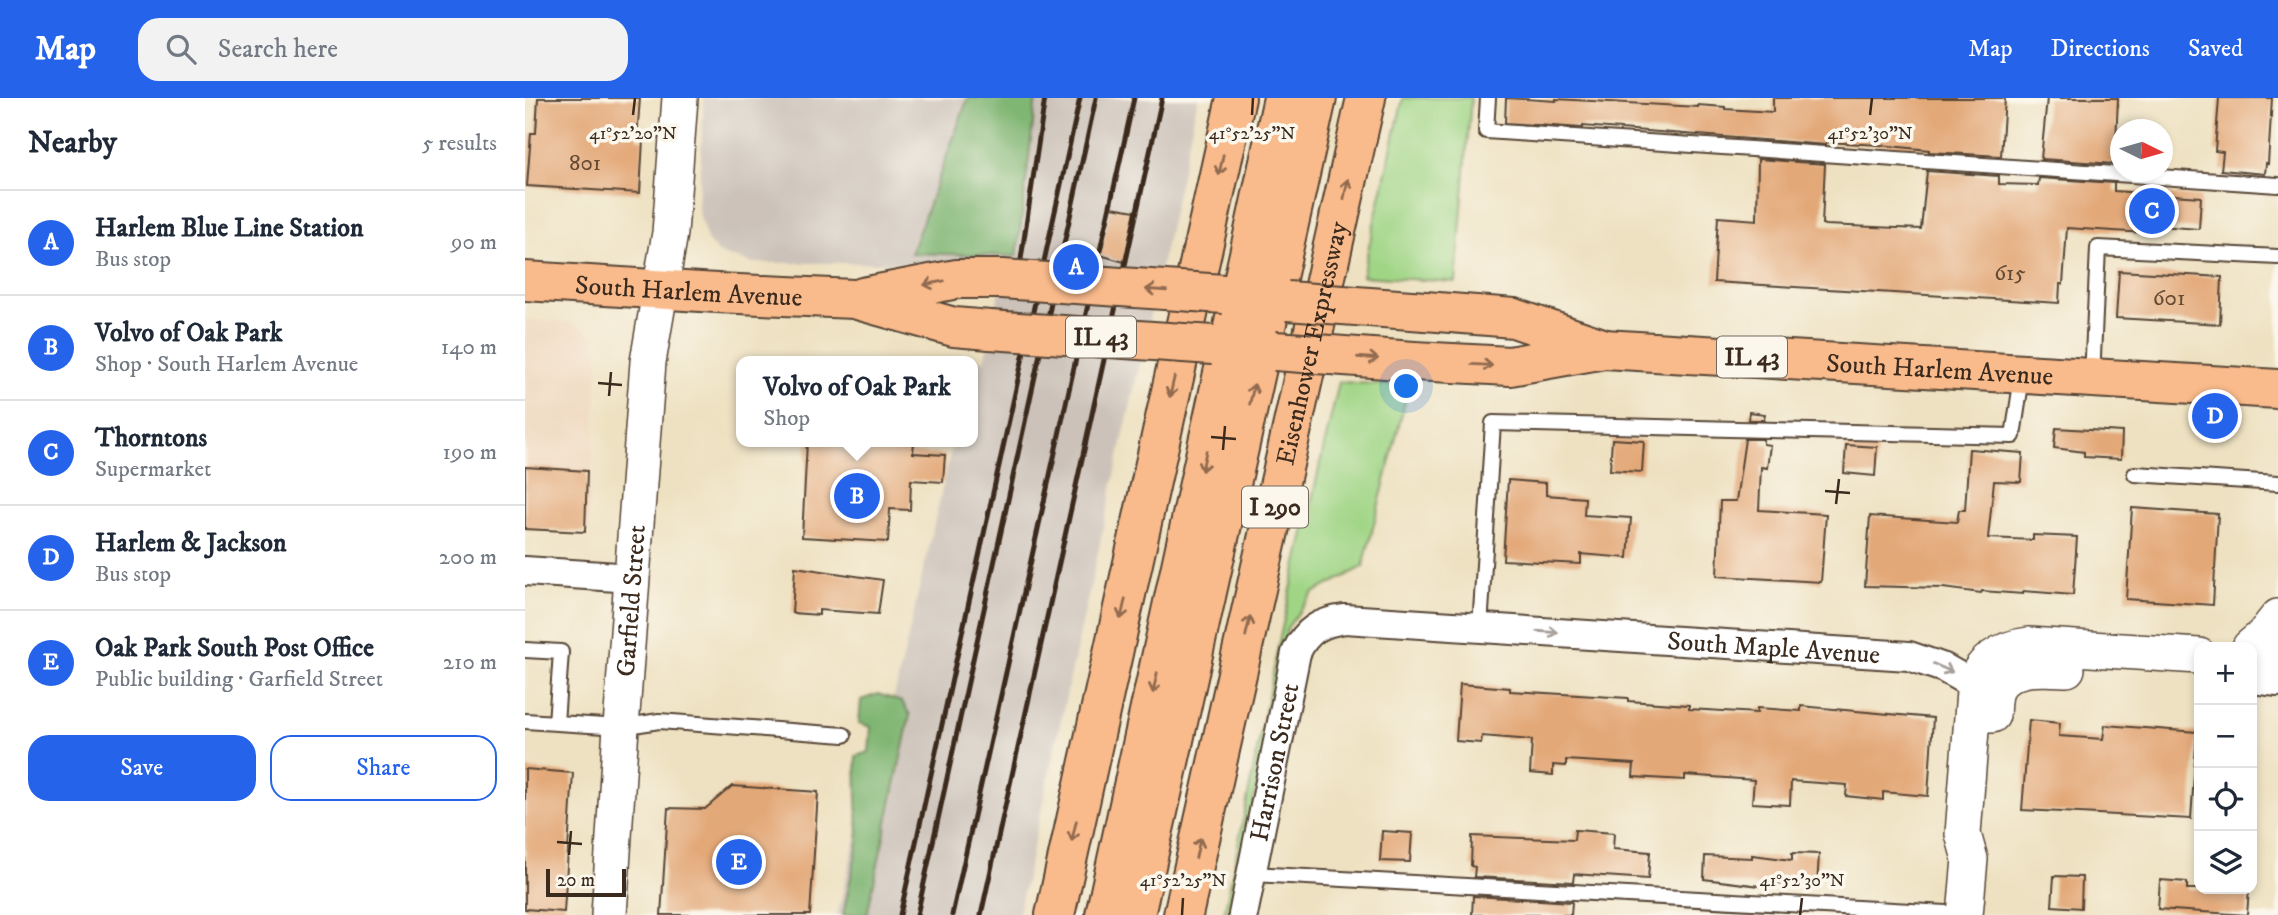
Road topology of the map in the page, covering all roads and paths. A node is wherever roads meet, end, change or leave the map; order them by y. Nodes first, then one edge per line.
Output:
1 (680, 98) edge
2 (1236, 98) edge
3 (1283, 98) edge
4 (1317, 98) edge
5 (1366, 98) edge
6 (1488, 98) edge
7 (2278, 185) edge
8 (2278, 257) edge
9 (525, 281) edge
10 (659, 289) junction
11 (1256, 298) junction
12 (854, 299) junction
13 (1245, 348) junction
14 (1604, 349) junction
15 (2023, 374) junction
16 (2092, 378) junction
17 (2278, 389) edge
18 (2135, 474) dead end
19 (2278, 483) edge
20 (525, 571) edge
21 (633, 578) junction
22 (1325, 621) joint
23 (1480, 628) junction
24 (525, 650) edge
25 (2194, 656) edge
26 (2194, 677) edge
27 (2257, 680) edge
28 (2278, 682) edge
29 (1984, 690) junction
30 (525, 721) edge
31 (556, 723) junction
32 (621, 727) junction
33 (844, 735) dead end
34 (1252, 874) junction
35 (609, 915) edge
36 (1055, 915) edge
37 (1105, 915) edge
38 (1135, 915) edge
39 (1183, 915) edge
40 (1243, 915) edge
41 (1965, 915) edge
42 (1976, 915) edge

1 - 10 street
2 -> 36 main road
3 - 11 main road
4 - 11 main road
39 -> 5 main road, Eisenhower Expressway / I 290
6 - 7 lane
8 - 16 lane
9 - 10 main road, South Harlem Avenue / IL 43
10 - 12 main road, South Harlem Avenue / IL 43
10 - 21 street, Garfield Street
11 -> 12 main road, South Harlem Avenue / IL 43, bridge
11 - 13 main road
11 - 14 main road, South Harlem Avenue / IL 43, bridge
12 - 13 main road, South Harlem Avenue / IL 43, bridge
13 -> 14 main road, South Harlem Avenue / IL 43, bridge
13 -> 37 main road
38 -> 13 main road
14 - 15 main road, South Harlem Avenue / IL 43
15 - 16 main road, South Harlem Avenue / IL 43
15 - 23 lane
16 - 17 main road, South Harlem Avenue / IL 43
18 - 19 lane
20 - 21 street
21 - 32 street, Garfield Street
22 - 23 street, South Maple Avenue
22 - 34 street, Harrison Street
23 -> 29 street, South Maple Avenue
24 - 31 lane
25 - 29 street
26 - 29 street
27 - 28 street
29 - 41 street
30 - 31 lane
31 - 32 lane
32 - 33 lane
32 - 35 street, Garfield Street
34 - 40 street, Harrison Street
34 - 41 lane
41 - 42 lane

